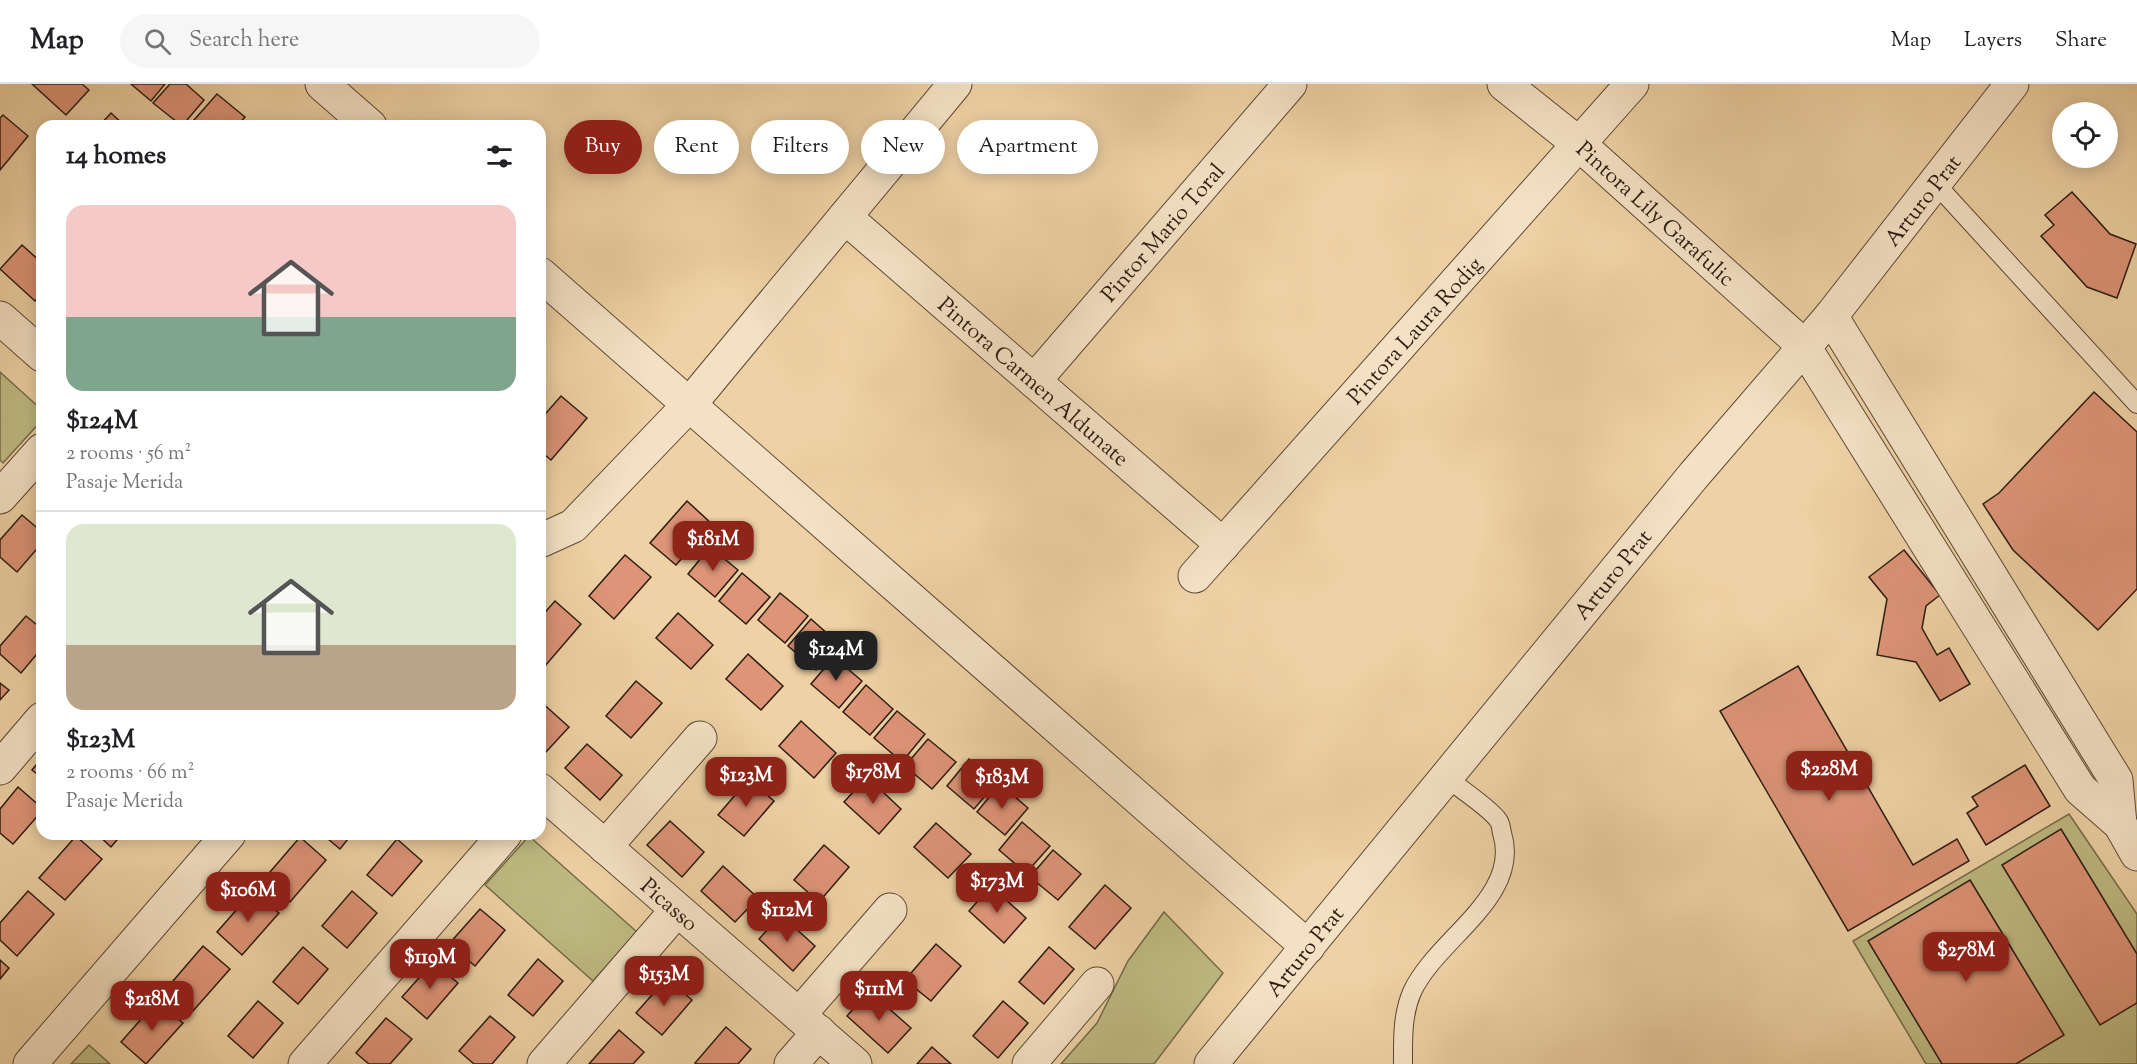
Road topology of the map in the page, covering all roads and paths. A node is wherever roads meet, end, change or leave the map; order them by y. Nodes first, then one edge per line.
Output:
1 (322, 84) edge
2 (955, 84) edge
3 (1290, 84) edge
4 (1504, 84) edge
5 (1632, 84) edge
6 (2012, 84) edge
7 (363, 120) edge
8 (1579, 144) junction
9 (1935, 183) junction
10 (845, 217) junction
11 (546, 279) edge
12 (1831, 316) junction
13 (0, 318) edge
14 (1803, 345) junction
15 (36, 350) edge
16 (1034, 381) junction
17 (2137, 404) edge
18 (690, 405) junction
19 (36, 457) edge
20 (0, 497) edge
21 (546, 538) edge
22 (1223, 545) junction
23 (1195, 576) dead end
24 (36, 726) edge
25 (700, 738) dead end
26 (0, 768) edge
27 (1445, 777) junction
28 (546, 796) edge
29 (2120, 824) junction
30 (224, 840) edge
31 (500, 840) edge
32 (605, 847) junction
33 (2137, 854) edge
34 (677, 910) junction
35 (890, 910) dead end
36 (1308, 947) junction
37 (1097, 984) dead end
38 (809, 1023) junction
39 (30, 1064) edge
40 (305, 1064) edge
41 (544, 1064) edge
42 (791, 1064) edge
43 (855, 1064) edge
44 (1029, 1064) edge
45 (1211, 1064) edge
46 (1403, 1064) edge

1 - 7 street
2 - 10 street
3 - 16 street, Pintor Mario Toral
4 - 8 street, Pintora Lily Garafulic
5 - 8 street, Pintora Laura Rodig
6 - 9 street, Arturo Prat
8 - 14 street, Pintora Lily Garafulic
8 - 22 street, Pintora Laura Rodig
9 - 12 street, Arturo Prat
9 - 17 lane
10 - 16 street, Pintora Carmen Aldunate
10 - 18 street
11 - 18 street
12 - 14 street, Arturo Prat
12 - 29 street
13 - 15 street
14 - 27 street, Arturo Prat
14 - 29 street, Pintora Lily Garafulic
16 - 22 street, Pintora Carmen Aldunate
18 - 21 street
18 - 36 street
19 - 20 street
22 - 23 street, Pintora Laura Rodig
24 - 26 street
25 - 32 street
27 - 36 street, Arturo Prat
27 - 46 lane
28 - 32 street, Picasso
29 - 33 street
30 - 39 street
31 - 40 street
32 - 34 street, Picasso
34 - 38 street, Picasso
34 - 41 street
35 - 38 street
36 - 45 street, Arturo Prat
37 - 44 street
38 - 42 street
38 - 43 street, Picasso

